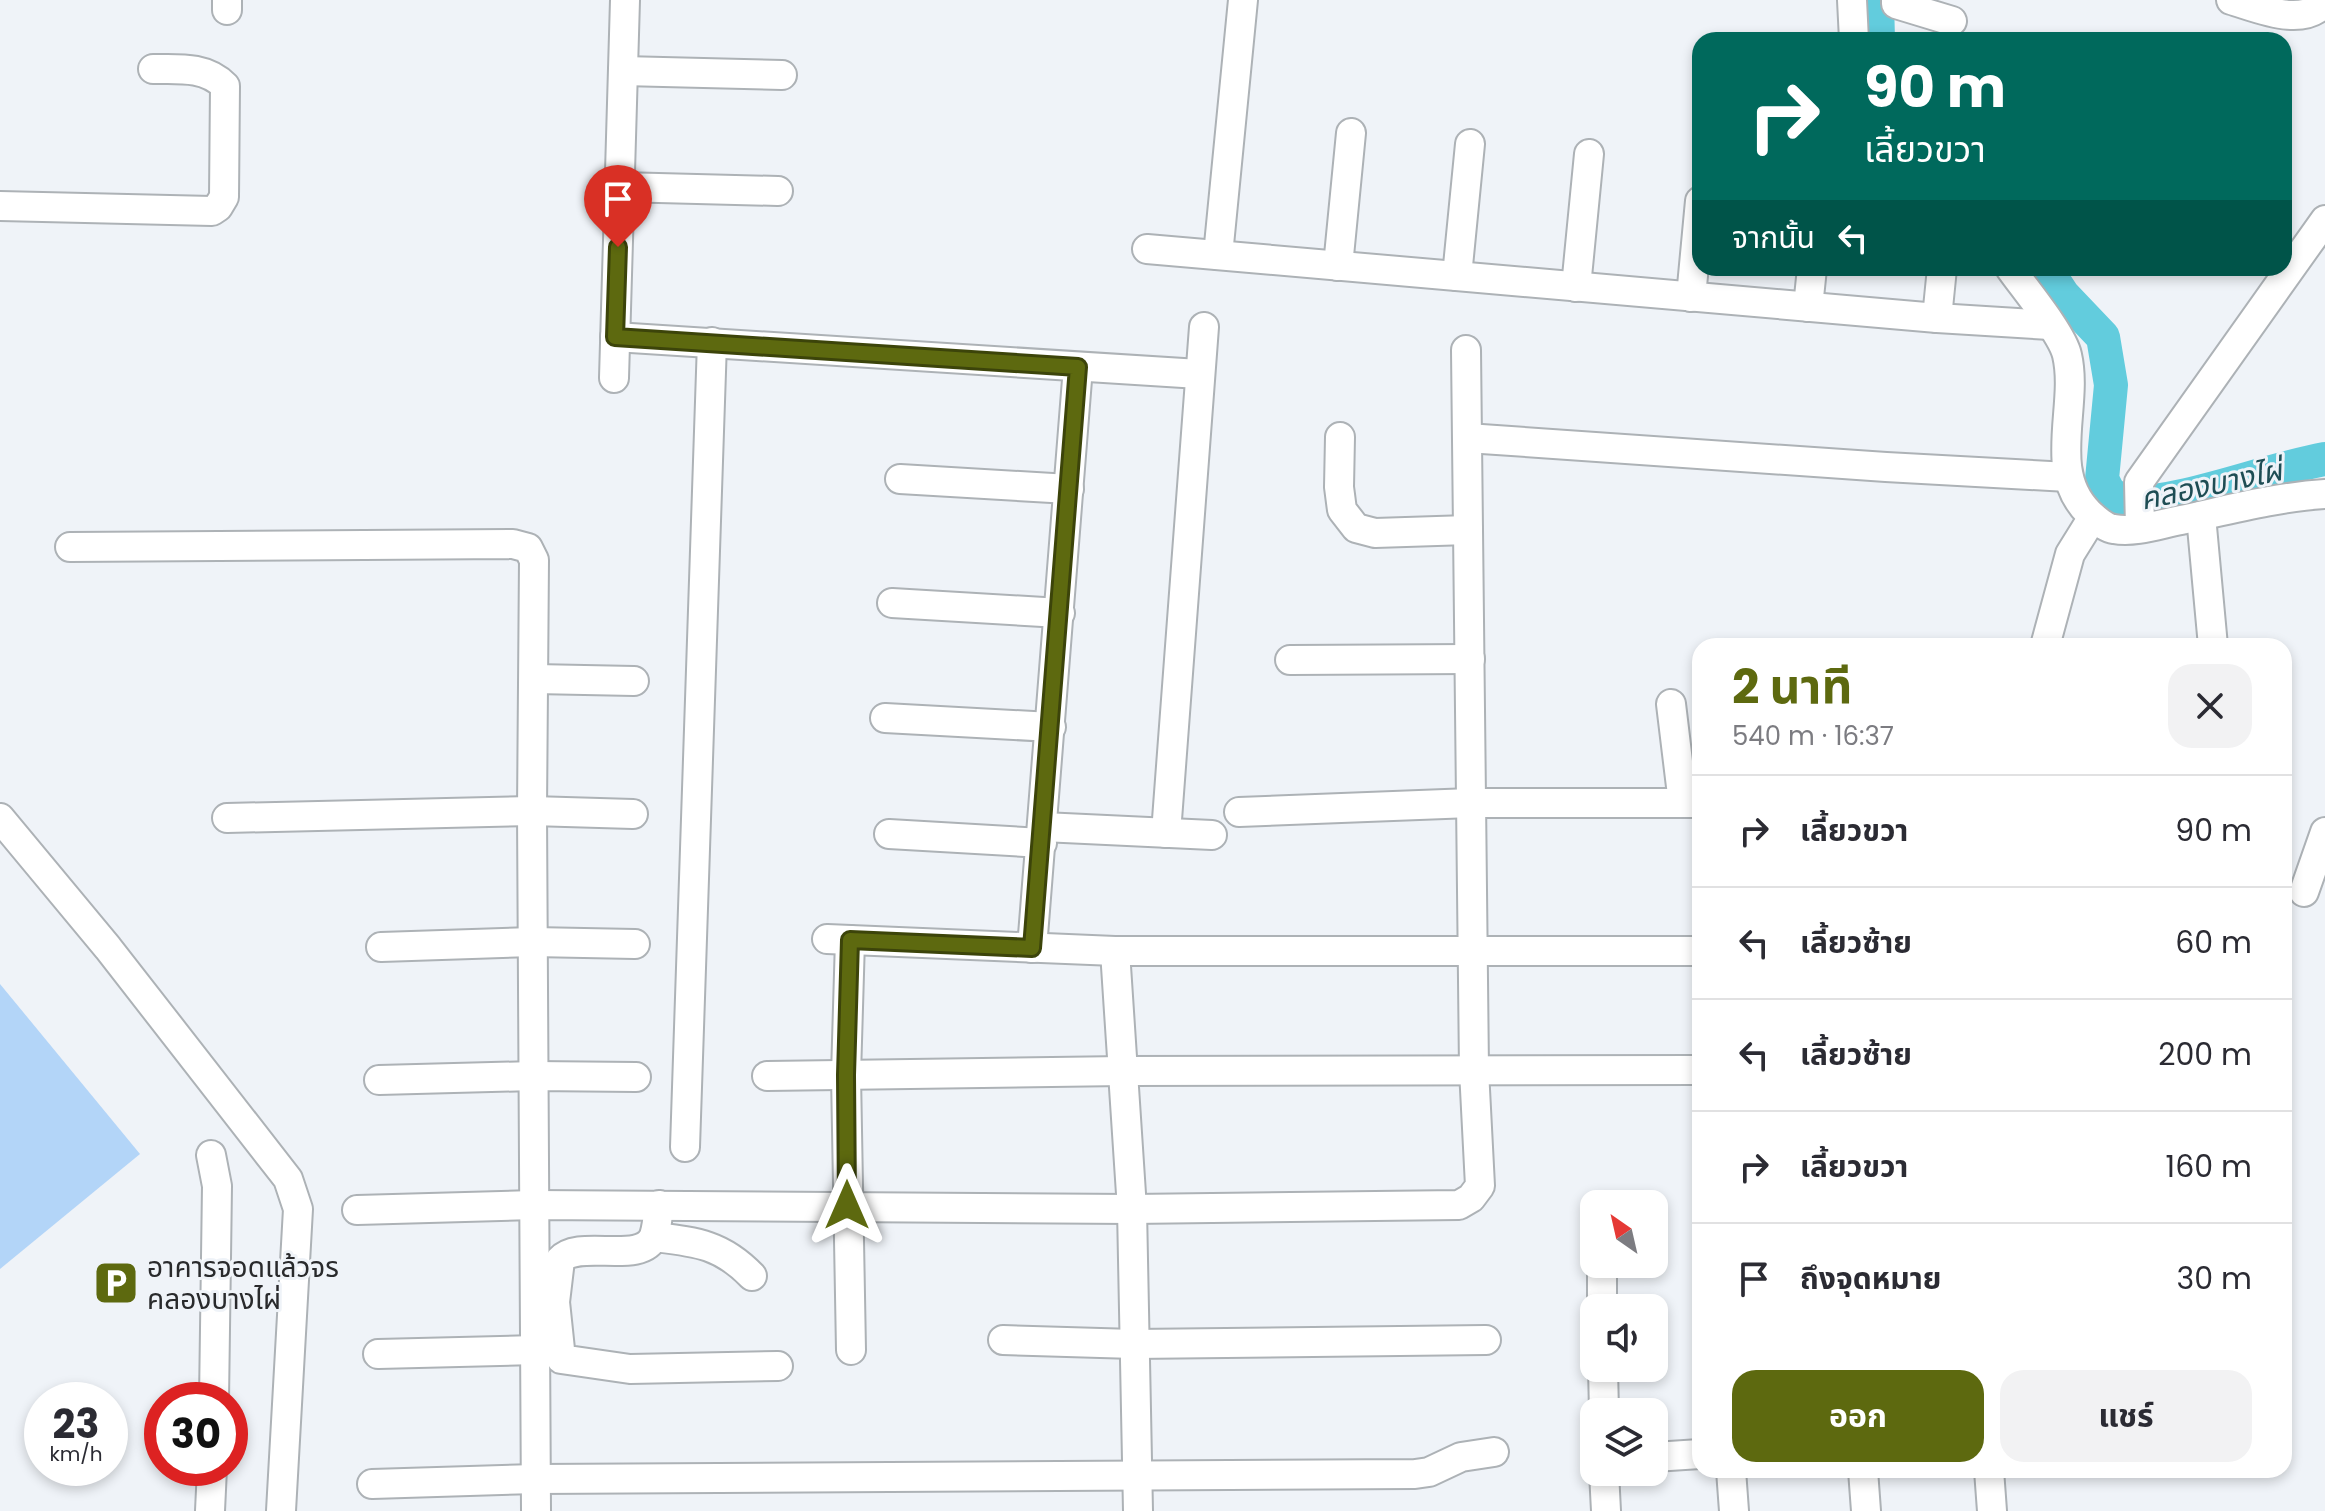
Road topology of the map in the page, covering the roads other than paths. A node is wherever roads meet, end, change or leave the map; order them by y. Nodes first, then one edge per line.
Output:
1 (625, 0) edge
2 (1243, 0) edge
3 (1852, 0) edge
4 (1896, 0) edge
5 (2231, 0) edge
6 (2325, 1) edge
7 (1952, 21) dead end
8 (1854, 32) edge
9 (153, 69) dead end
10 (623, 71) junction
11 (782, 75) dead end
12 (1351, 133) dead end
13 (1470, 144) dead end
14 (1589, 154) dead end
15 (620, 187) junction
16 (778, 191) dead end
17 (0, 206) edge
18 (2325, 220) edge
19 (1147, 249) dead end
20 (1218, 255) junction
21 (1338, 266) junction
22 (2292, 266) edge
23 (1457, 276) junction
24 (1693, 276) edge
25 (1811, 276) edge
26 (1941, 276) edge
27 (2016, 276) edge
28 (2285, 276) edge
29 (1576, 287) junction
30 (1691, 297) junction
31 (1808, 307) junction
32 (1937, 318) junction
33 (2050, 325) junction
34 (1204, 327) dead end
35 (615, 337) junction
36 (712, 342) junction
37 (1466, 350) dead end
38 (1078, 367) junction
39 (1199, 374) junction
40 (614, 378) dead end
41 (1340, 437) dead end
42 (1467, 438) junction
43 (2068, 477) junction
44 (900, 479) dead end
45 (1069, 489) junction
46 (2325, 494) edge
47 (2139, 515) junction
48 (2201, 516) junction
49 (2093, 517) junction
50 (1468, 530) junction
51 (70, 547) dead end
52 (892, 603) dead end
53 (1060, 613) junction
54 (2047, 638) edge
55 (2212, 638) edge
56 (1470, 659) junction
57 (1290, 660) dead end
58 (535, 679) junction
59 (634, 681) dead end
60 (1671, 704) dead end
61 (885, 718) dead end
62 (1051, 727) junction
63 (1471, 803) junction
64 (1692, 803) edge
65 (532, 811) junction
66 (1239, 812) dead end
67 (633, 814) dead end
68 (0, 818) edge
69 (227, 818) dead end
70 (2325, 832) edge
71 (1166, 833) junction
72 (889, 834) dead end
73 (1043, 835) junction
74 (1212, 835) dead end
75 (2304, 893) edge
76 (533, 942) junction
77 (635, 944) dead end
78 (381, 947) dead end
79 (1032, 948) junction
80 (1474, 949) junction
81 (1115, 951) junction
82 (1692, 951) edge
83 (1474, 1070) junction
84 (1692, 1070) edge
85 (1123, 1071) junction
86 (846, 1075) junction
87 (534, 1076) junction
88 (767, 1076) dead end
89 (636, 1077) dead end
90 (379, 1080) dead end
91 (685, 1147) dead end
92 (211, 1155) dead end
93 (534, 1205) junction
94 (659, 1205) junction
95 (847, 1205) junction
96 (1132, 1209) junction
97 (357, 1210) dead end
98 (654, 1237) junction
99 (752, 1276) dead end
100 (1003, 1340) dead end
101 (1486, 1340) dead end
102 (1134, 1344) junction
103 (535, 1350) junction
104 (851, 1350) dead end
105 (378, 1354) dead end
106 (778, 1366) dead end
107 (214, 1382) edge
108 (1494, 1452) dead end
109 (1692, 1455) edge
110 (1668, 1456) edge
111 (1138, 1477) junction
112 (1732, 1478) edge
113 (1864, 1478) edge
114 (1990, 1478) edge
115 (536, 1479) junction
116 (372, 1484) dead end
117 (211, 1486) edge
118 (1605, 1486) edge
119 (210, 1511) edge
120 (281, 1511) edge
121 (536, 1511) edge
122 (1138, 1511) edge
123 (1606, 1511) edge
124 (1734, 1511) edge
125 (1866, 1511) edge
126 (1992, 1511) edge

1 - 10 street
2 - 20 street
3 - 8 street
4 - 7 street
5 - 6 street
9 - 17 street
10 - 11 street
10 - 15 street
12 - 21 street
13 - 23 street
14 - 29 street
15 - 16 street
15 - 35 street
18 - 22 street
19 - 20 street
20 - 21 street
21 - 23 street
23 - 29 street
24 - 30 street
25 - 31 street
26 - 32 street
27 - 33 street
28 - 47 street
29 - 30 street
30 - 31 street
31 - 32 street
32 - 33 street
33 - 43 street
34 - 39 street
35 - 36 street
35 - 40 street
36 - 38 street
36 - 91 street
37 - 42 street
38 - 39 street
38 - 45 street
39 - 71 street
41 - 50 street
42 - 43 street
42 - 50 street
43 - 49 street
44 - 45 street
45 - 53 street
46 - 48 street
47 - 48 street
47 - 49 street
48 - 55 street
49 - 54 street
50 - 56 street
51 - 58 street
52 - 53 street
53 - 62 street
56 - 57 street
56 - 63 street
58 - 59 street
58 - 65 street
60 - 64 street
61 - 62 street
62 - 73 street
63 - 64 street
63 - 66 street
63 - 80 street
65 - 67 street
65 - 69 street
65 - 76 street
68 - 120 street
70 - 75 street
71 - 73 street
71 - 74 street
72 - 73 street
73 - 79 street
76 - 77 street
76 - 78 street
76 - 87 street
79 - 81 street
79 - 86 street
80 - 81 street
80 - 82 street
80 - 83 street
81 - 85 street
83 - 84 street
83 - 85 street
83 - 96 street
85 - 86 street
85 - 96 street
86 - 88 street
86 - 95 street
87 - 89 street
87 - 90 street
87 - 93 street
92 - 107 street
93 - 94 street
93 - 97 street
93 - 103 street
94 - 95 street
94 - 98 street
95 - 96 street
95 - 104 street
96 - 102 street
98 - 99 street
98 - 106 street
100 - 102 street
101 - 102 street
102 - 111 street
103 - 105 street
103 - 115 street
108 - 111 street
109 - 110 street
111 - 115 street
111 - 122 street
112 - 124 street
113 - 125 street
114 - 126 street
115 - 116 street
115 - 121 street
117 - 119 street
118 - 123 street

